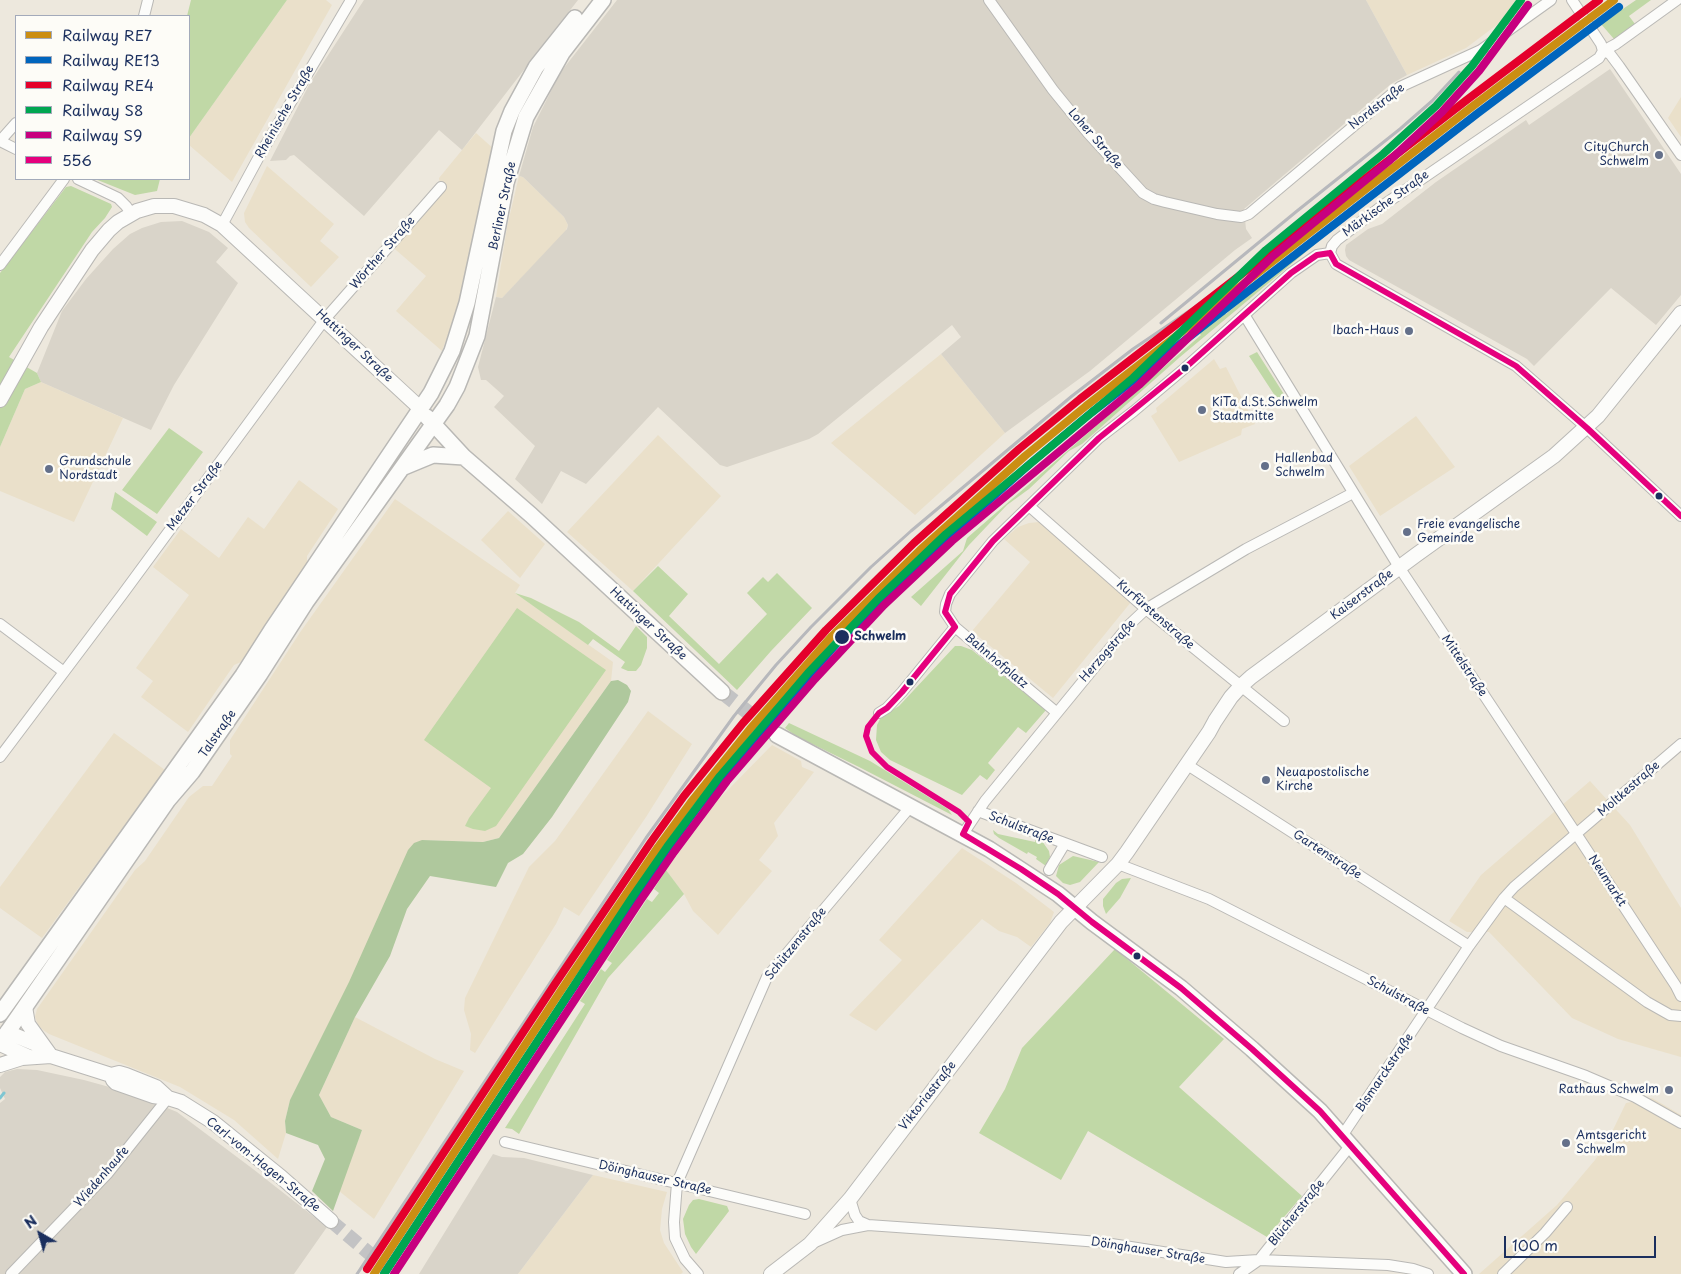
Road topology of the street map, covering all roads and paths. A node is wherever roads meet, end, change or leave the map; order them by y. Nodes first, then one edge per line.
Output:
1 (148, 0) edge
2 (351, 0) edge
3 (590, 0) edge
4 (603, 0) edge
5 (989, 0) edge
6 (1551, 0) edge
7 (1677, 0) edge
8 (1573, 3) edge
9 (144, 15) edge
10 (1603, 51) junction
11 (15, 124) edge
12 (0, 141) edge
13 (15, 148) edge
14 (1681, 155) edge
15 (63, 180) edge
16 (80, 180) edge
17 (441, 187) dead end
18 (131, 213) junction
19 (1241, 217) joint
20 (222, 225) junction
21 (1330, 253) junction
22 (0, 265) edge
23 (1681, 313) edge
24 (1245, 316) junction
25 (325, 319) junction
26 (0, 400) edge
27 (420, 408) junction
28 (433, 424) junction
29 (1587, 428) junction
30 (464, 457) junction
31 (402, 467) junction
32 (1353, 493) junction
33 (1029, 506) junction
34 (1681, 516) edge
35 (1399, 567) junction
36 (1146, 609) junction
37 (0, 624) edge
38 (955, 627) junction
39 (64, 672) junction
40 (1241, 686) junction
41 (722, 692) tunnel mouth
42 (1056, 712) junction
43 (879, 713) dead end
44 (1284, 721) dead end
45 (778, 735) tunnel mouth
46 (1681, 744) edge
47 (0, 757) edge
48 (1186, 764) junction
49 (910, 806) junction
50 (978, 811) junction
51 (963, 834) junction
52 (1577, 835) junction
53 (1064, 844) junction
54 (1102, 857) dead end
55 (1118, 864) junction
56 (1049, 870) dead end
57 (1504, 898) junction
58 (1075, 908) junction
59 (1469, 946) junction
60 (1681, 996) edge
61 (25, 1007) junction
62 (1426, 1011) junction
63 (0, 1014) edge
64 (1681, 1016) edge
65 (2, 1036) edge
66 (47, 1051) junction
67 (32, 1058) junction
68 (0, 1065) edge
69 (168, 1098) junction
70 (1681, 1123) edge
71 (1346, 1141) junction
72 (505, 1142) dead end
73 (677, 1183) junction
74 (850, 1199) junction
75 (1567, 1207) dead end
76 (805, 1214) dead end
77 (331, 1221) tunnel mouth
78 (868, 1225) junction
79 (810, 1244) junction
80 (1259, 1260) junction
81 (11, 1274) edge
82 (698, 1274) edge
83 (771, 1274) edge
84 (1239, 1274) edge
85 (1428, 1274) edge
86 (1464, 1274) edge
87 (1503, 1274) edge

1 - 9 street
2 - 20 street, Rheinische Straße
3 - 27 main road, Berliner Straße
4 - 28 main road, Berliner Straße
5 - 19 street, Loher Straße
6 - 19 street, Nordstraße
7 - 10 street, Märkische Straße
8 - 10 street
10 - 14 street
10 - 21 street, Märkische Straße
11 - 12 street
12 - 13 street
15 - 22 street
16 - 18 street
17 - 25 street, Wörther Straße
18 - 20 main road, Hattinger Straße
18 - 26 main road, Hattinger Straße
20 - 25 main road, Hattinger Straße
21 - 24 street, Märkische Straße
21 - 29 street
23 - 29 main road, Kaiserstraße
24 - 32 street, Mittelstraße
24 - 33 street, Märkische Straße
25 - 27 main road, Hattinger Straße
25 - 39 street, Metzer Straße
27 - 28 main road, Hattinger Straße
27 - 63 main road, Talstraße
28 - 30 main road, Hattinger Straße
28 - 31 main road, Talstraße
29 - 34 street
29 - 35 main road, Kaiserstraße
30 - 31 main road
30 - 41 main road, Hattinger Straße
31 - 61 main road, Talstraße
32 - 35 street, Mittelstraße
32 - 36 street, Herzogstraße
33 - 36 street, Kurfürstenstraße
33 - 38 street, Märkische Straße
35 - 40 main road, Kaiserstraße
35 - 52 street, Mittelstraße
36 - 40 street, Kurfürstenstraße
36 - 42 street, Herzogstraße
37 - 39 street
38 - 42 street, Bahnhofplatz
38 - 43 street, Bahnhofplatz
39 - 47 street, Metzer Straße
40 - 44 street, Kurfürstenstraße
40 - 48 main road, Kaiserstraße
42 - 50 street, Herzogstraße
45 - 49 main road
46 - 52 street, Moltkestraße
48 - 55 main road, Kaiserstraße
48 - 59 street, Gartenstraße
49 - 51 main road
49 - 73 street, Schützenstraße
50 - 51 street, Herzogstraße
50 - 53 street, Schulstraße
51 - 58 main road
52 - 57 street, Bismarckstraße
52 - 60 street, Neumarkt
53 - 54 street, Schulstraße
53 - 56 street, Schulstraße
55 - 58 main road, Kaiserstraße
55 - 62 street, Schulstraße
57 - 59 street, Bismarckstraße
57 - 64 street
58 - 71 main road
58 - 74 main road, Viktoriastraße
59 - 62 street, Bismarckstraße
61 - 65 main road, Talstraße
61 - 66 main road
62 - 70 street, Schulstraße
62 - 71 street, Bismarckstraße
65 - 66 main road, Carl-vom-Hagen-Straße
65 - 67 main road, Carl-vom-Hagen-Straße
66 - 67 main road, Carl-vom-Hagen-Straße
66 - 69 main road, Carl-vom-Hagen-Straße
67 - 68 main road
69 - 77 main road, Carl-vom-Hagen-Straße
69 - 81 street, Wiedenhaufe
71 - 80 street, Blücherstraße
71 - 86 main road
72 - 73 street, Döinghauser Straße
73 - 76 street, Döinghauser Straße
73 - 82 street, Schützenstraße
74 - 78 street
74 - 79 main road, Viktoriastraße
75 - 87 street
78 - 79 street, Döinghauser Straße
78 - 80 street, Döinghauser Straße
79 - 83 main road, Viktoriastraße
80 - 84 street, Blücherstraße
80 - 85 street, Döinghauser Straße

